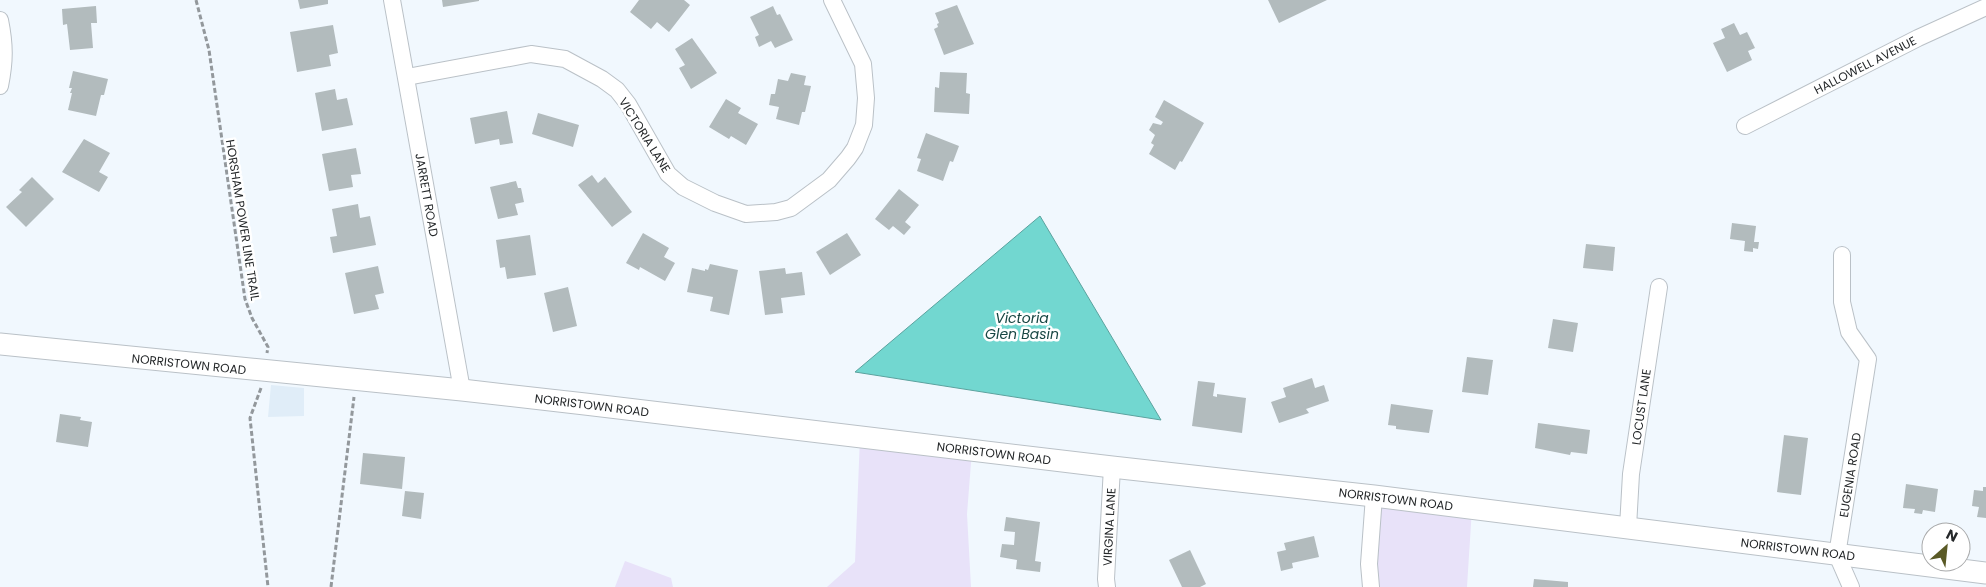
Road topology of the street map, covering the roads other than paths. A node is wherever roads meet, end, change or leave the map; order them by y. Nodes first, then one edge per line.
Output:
1 (392, 0) edge
2 (832, 0) edge
3 (1986, 7) edge
4 (0, 20) edge
5 (407, 78) junction
6 (0, 86) edge
7 (1745, 126) dead end
8 (1842, 255) dead end
9 (1659, 287) dead end
10 (0, 344) edge
11 (462, 390) junction
12 (1112, 467) junction
13 (1374, 496) junction
14 (1628, 527) junction
15 (1837, 554) junction
16 (1986, 573) edge
17 (1107, 587) edge
18 (1371, 587) edge
19 (1851, 587) edge

1 - 5 street, JARRETT ROAD
2 - 5 street, VICTORIA LANE
3 - 7 street, HALLOWELL AVENUE
4 - 6 street
5 - 11 street, JARRETT ROAD
8 - 15 street, EUGENIA ROAD
9 - 14 street, LOCUST LANE
10 - 11 main road, NORRISTOWN ROAD
11 - 12 main road, NORRISTOWN ROAD
12 - 13 main road, NORRISTOWN ROAD
12 - 17 street, VIRGINA LANE
13 - 14 main road, NORRISTOWN ROAD
13 - 18 street
14 - 15 main road, NORRISTOWN ROAD
15 - 16 main road, NORRISTOWN ROAD
15 - 19 street

